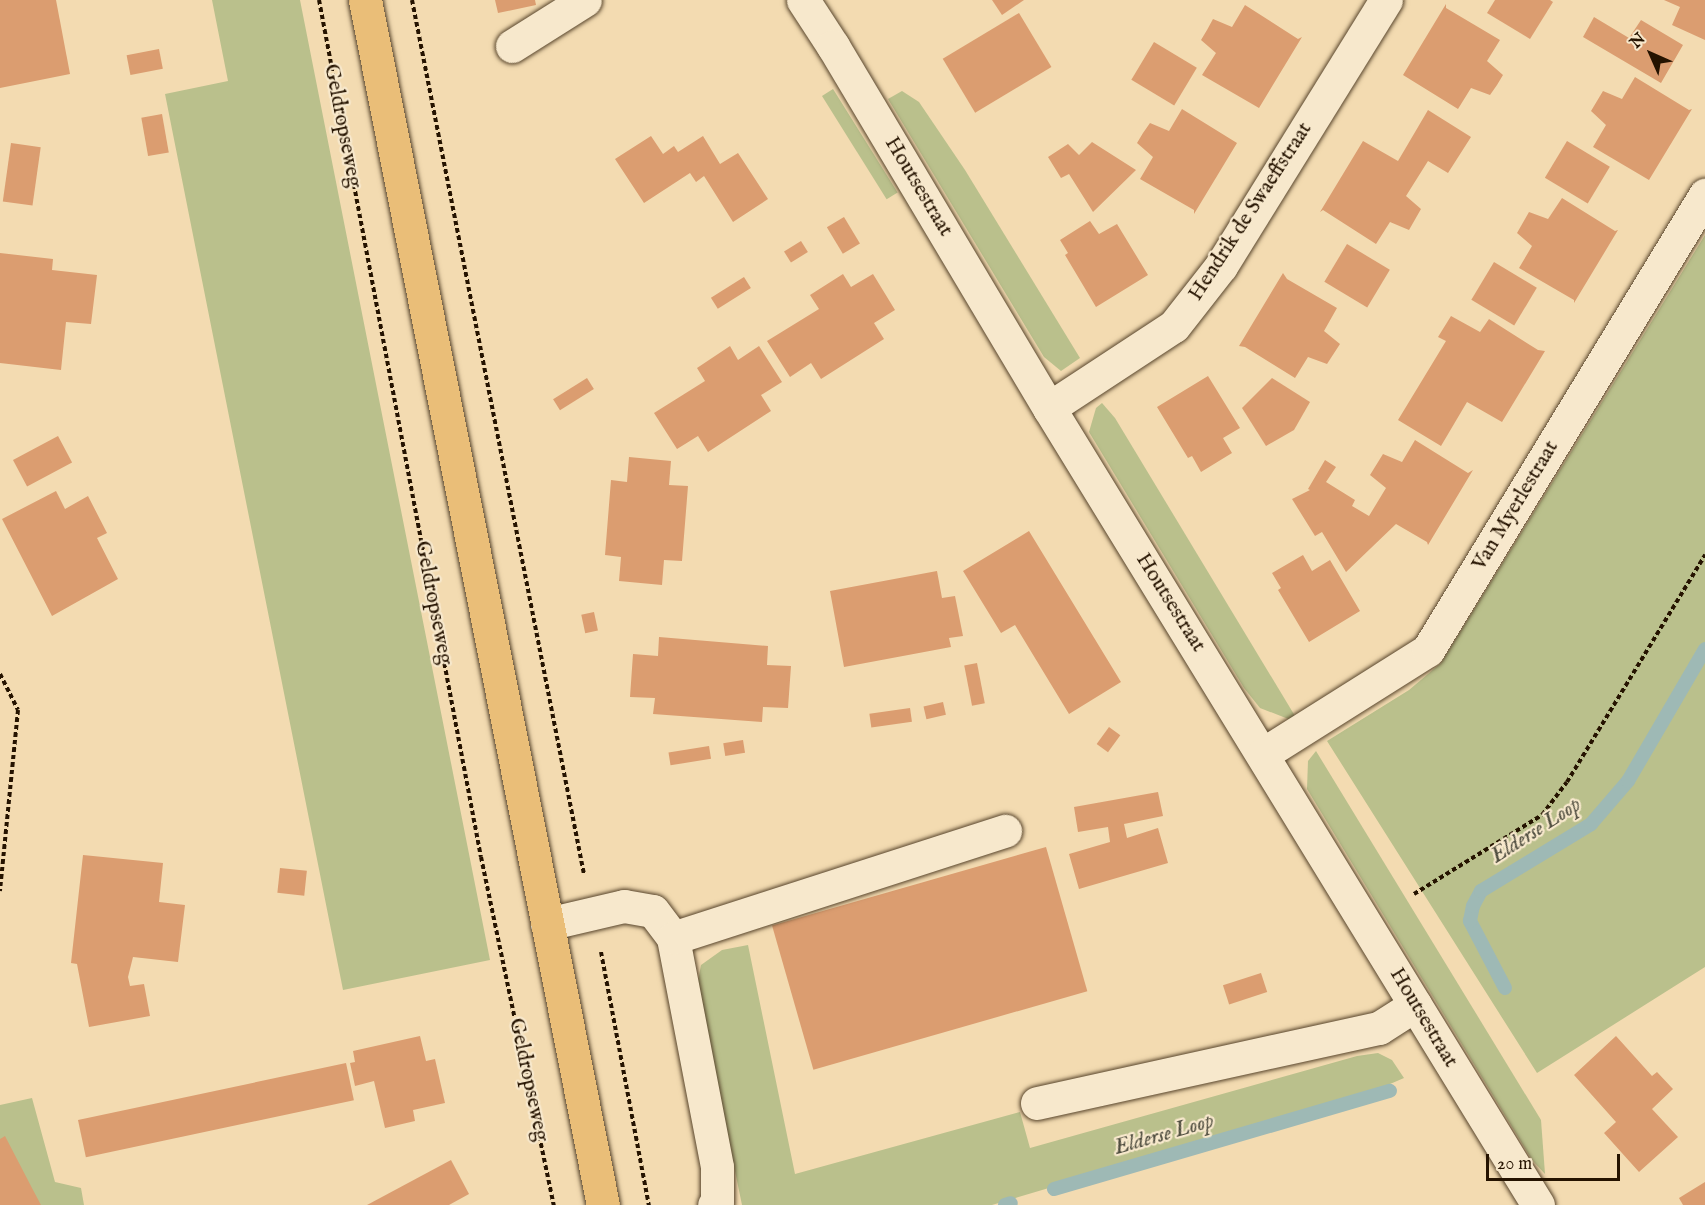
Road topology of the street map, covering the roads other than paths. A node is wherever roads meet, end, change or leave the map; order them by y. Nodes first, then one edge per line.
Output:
1 (365, 0) edge
2 (585, 0) edge
3 (803, 0) edge
4 (1386, 0) edge
5 (512, 46) dead end
6 (1705, 195) edge
7 (1049, 408) junction
8 (1263, 754) junction
9 (1005, 831) dead end
10 (547, 924) junction
11 (673, 938) junction
12 (1416, 1005) junction
13 (1037, 1103) dead end
14 (603, 1205) edge
15 (714, 1205) edge
16 (1538, 1205) edge

1 - 10 main road
2 - 5 street
3 - 7 street, Houtsestraat
4 - 7 street, Hendrik de Swaeffstraat
6 - 8 street, Van Myerlestraat
7 - 8 street, Houtsestraat
8 - 12 street, Houtsestraat
9 - 11 street
10 - 11 street
10 - 14 main road
11 - 15 street
12 - 13 street
12 - 16 street, Houtsestraat

